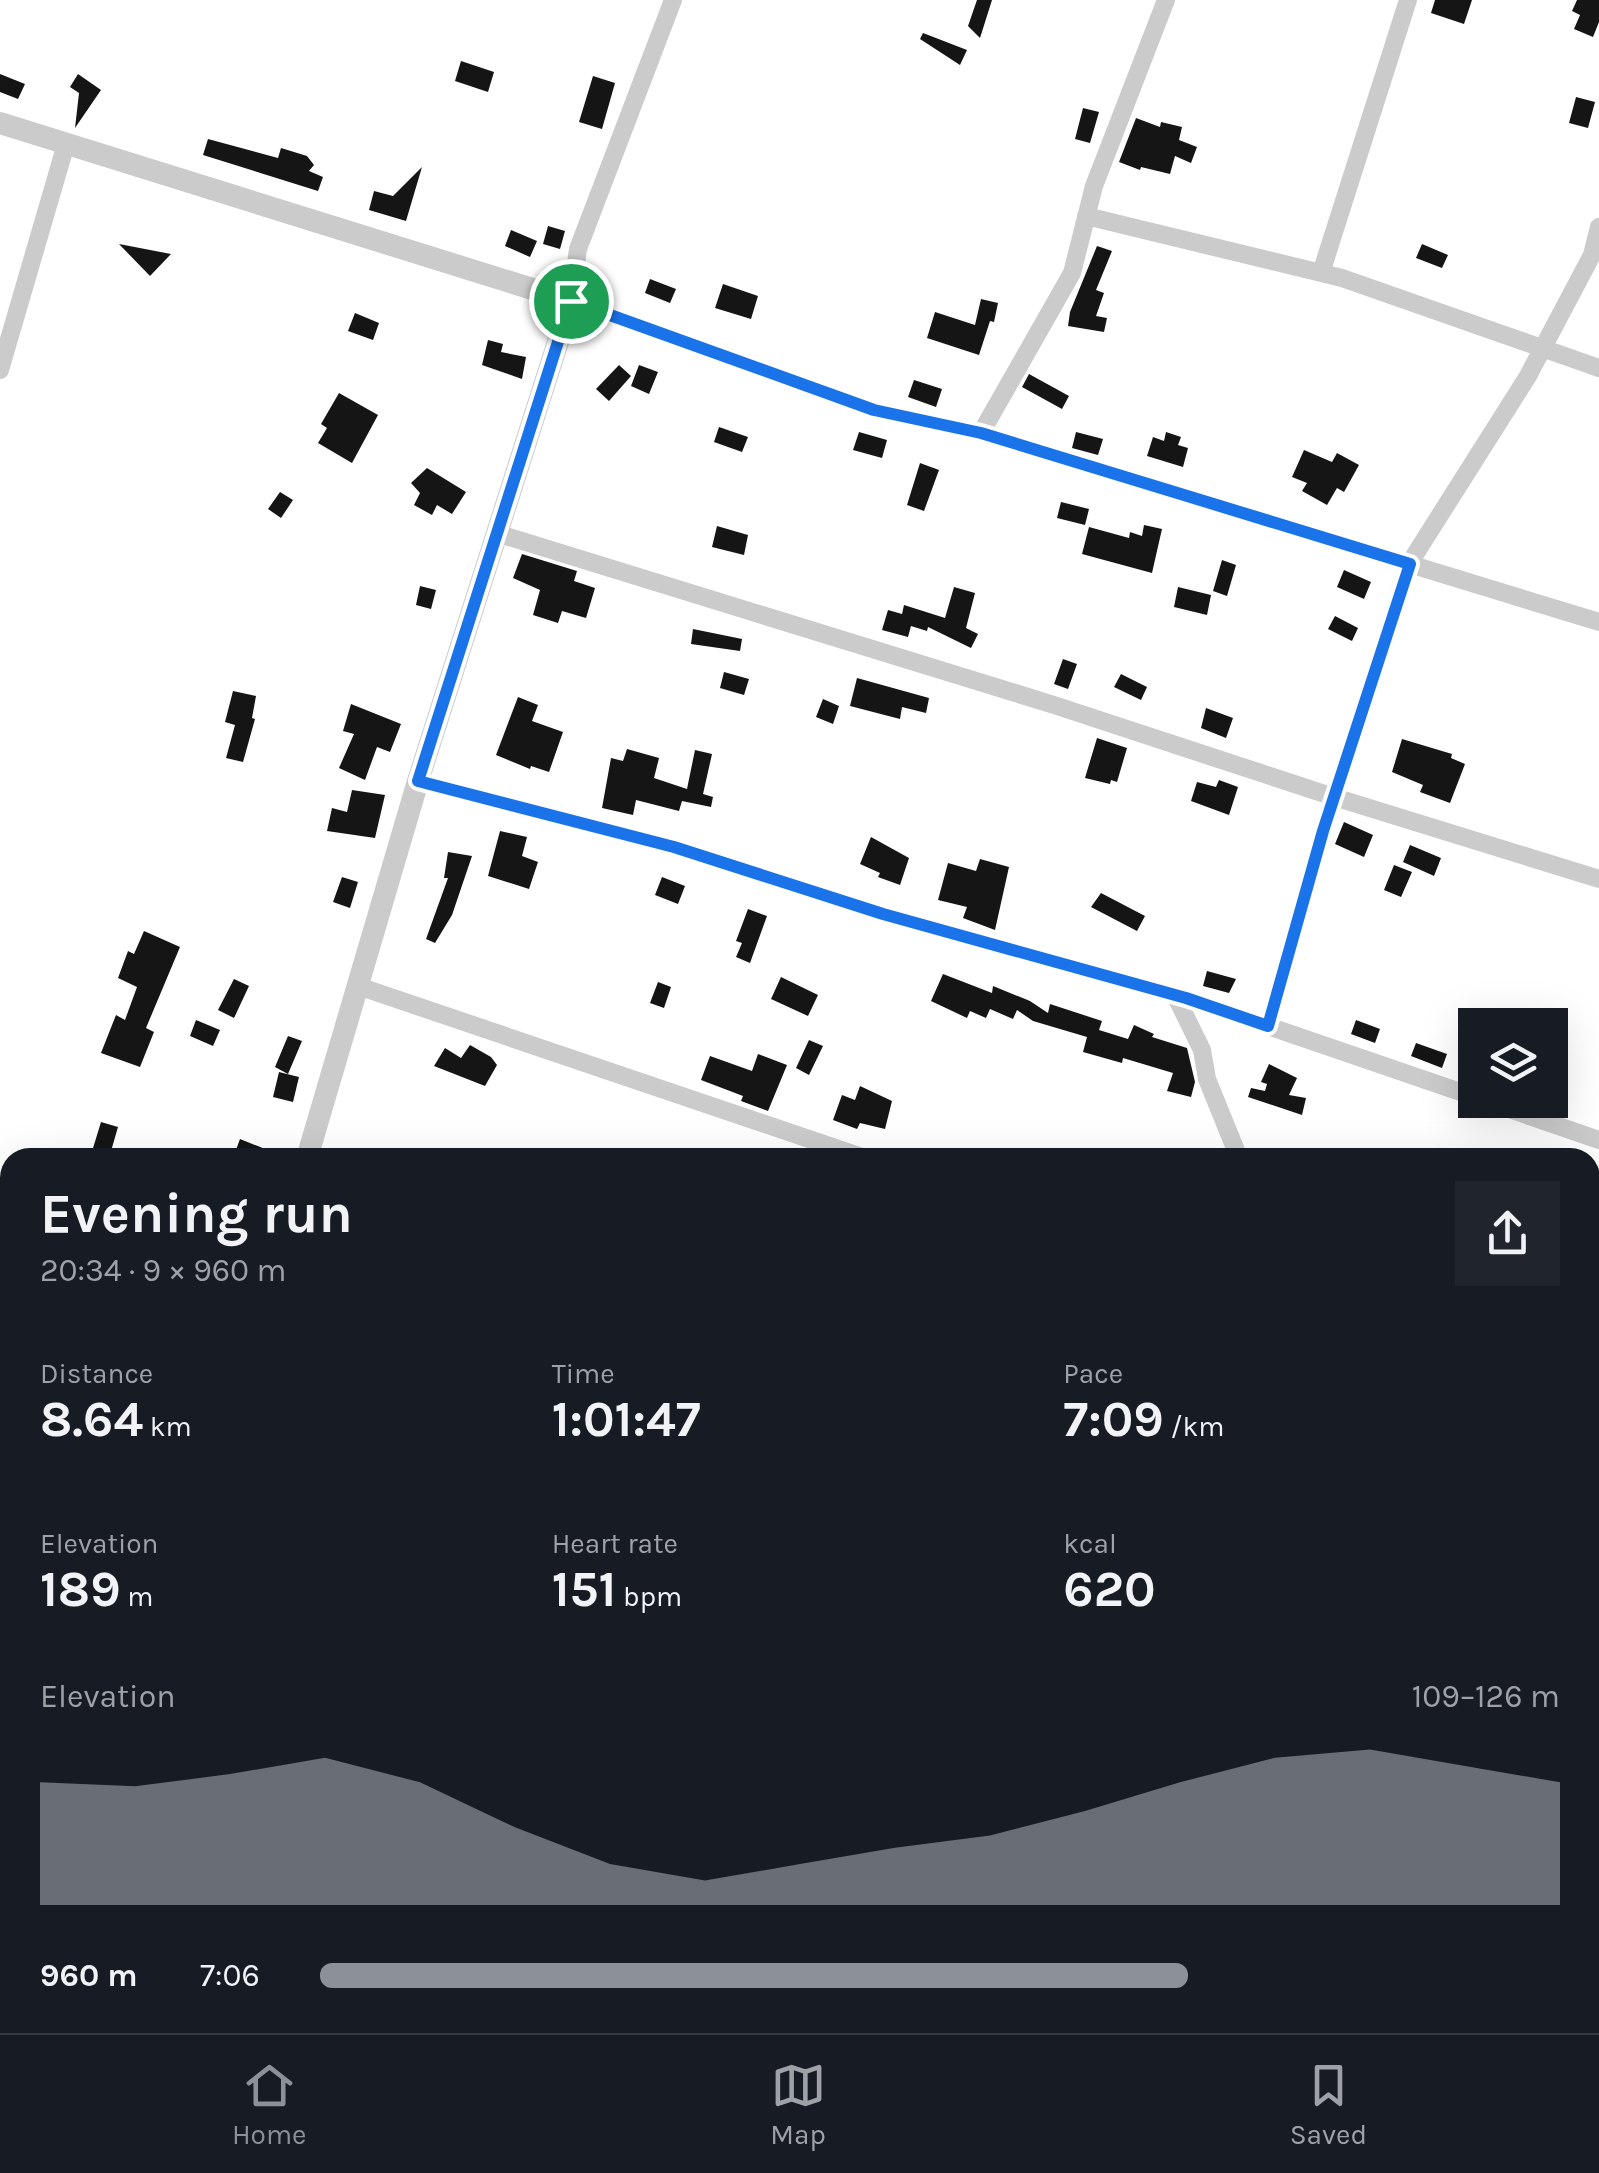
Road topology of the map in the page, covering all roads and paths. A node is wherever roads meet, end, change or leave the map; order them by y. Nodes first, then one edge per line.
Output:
1 (673, 0) edge
2 (1166, 0) edge
3 (1408, 0) edge
4 (0, 122) edge
5 (66, 144) junction
6 (1086, 216) junction
7 (1599, 228) edge
8 (1321, 272) junction
9 (571, 301) junction
10 (1544, 346) junction
11 (1599, 368) edge
12 (0, 370) edge
13 (981, 433) junction
14 (496, 532) junction
15 (1410, 564) junction
16 (1599, 622) edge
17 (418, 781) junction
18 (1334, 798) junction
19 (1599, 880) edge
20 (358, 986) junction
21 (1175, 995) junction
22 (1268, 1026) junction
23 (1458, 1091) edge
24 (1535, 1118) edge
25 (1599, 1140) edge
26 (311, 1148) edge
27 (836, 1148) edge
28 (1235, 1148) edge

1 - 9 street
2 - 6 street
3 - 8 street
4 - 5 street
5 - 9 street
5 - 12 street
6 - 8 street
6 - 13 street
7 - 10 street
8 - 10 street
9 - 13 street
9 - 14 street
10 - 11 street
10 - 15 street
13 - 15 street
14 - 17 street
14 - 18 street
15 - 16 street
15 - 18 street
17 - 20 street
17 - 21 street
18 - 19 street
18 - 22 street
20 - 26 street
20 - 27 street
21 - 22 street
21 - 28 street
22 - 23 street
24 - 25 street

